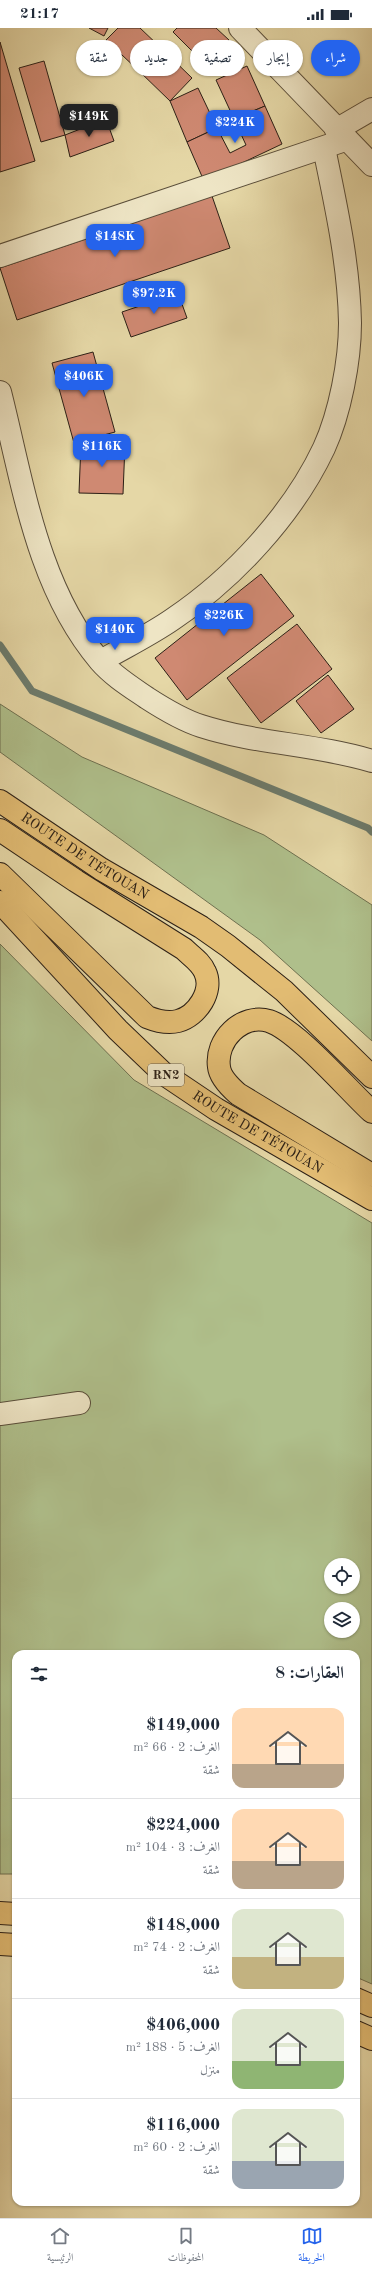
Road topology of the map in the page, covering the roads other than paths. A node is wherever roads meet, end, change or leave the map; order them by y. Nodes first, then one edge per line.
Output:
1 (240, 28) edge
2 (372, 109) edge
3 (341, 135) junction
4 (324, 148) junction
5 (372, 165) edge
6 (0, 256) edge
7 (0, 392) edge
8 (101, 661) junction
9 (372, 761) edge
10 (0, 801) edge
11 (0, 830) edge
12 (0, 874) edge
13 (0, 902) edge
14 (372, 1077) edge
15 (372, 1112) edge
16 (372, 1175) edge
17 (372, 1199) edge
18 (79, 1403) dead end
19 (0, 1414) edge
20 (0, 1913) edge
21 (12, 1914) edge
22 (0, 1944) edge
23 (12, 1945) edge
24 (360, 2001) edge
25 (372, 2006) edge
26 (360, 2034) edge
27 (372, 2039) edge

1 - 3 street
2 - 3 street
3 - 4 street
3 - 5 street
4 - 6 street
4 - 8 street
7 - 8 street
8 - 9 street
10 - 14 highway, ROUTE DE TÉTOUAN
11 - 12 highway
13 - 17 highway, ROUTE DE TÉTOUAN / RN2
15 - 16 highway
18 - 19 street
20 - 21 highway
22 - 23 highway
24 - 25 highway
26 - 27 highway

